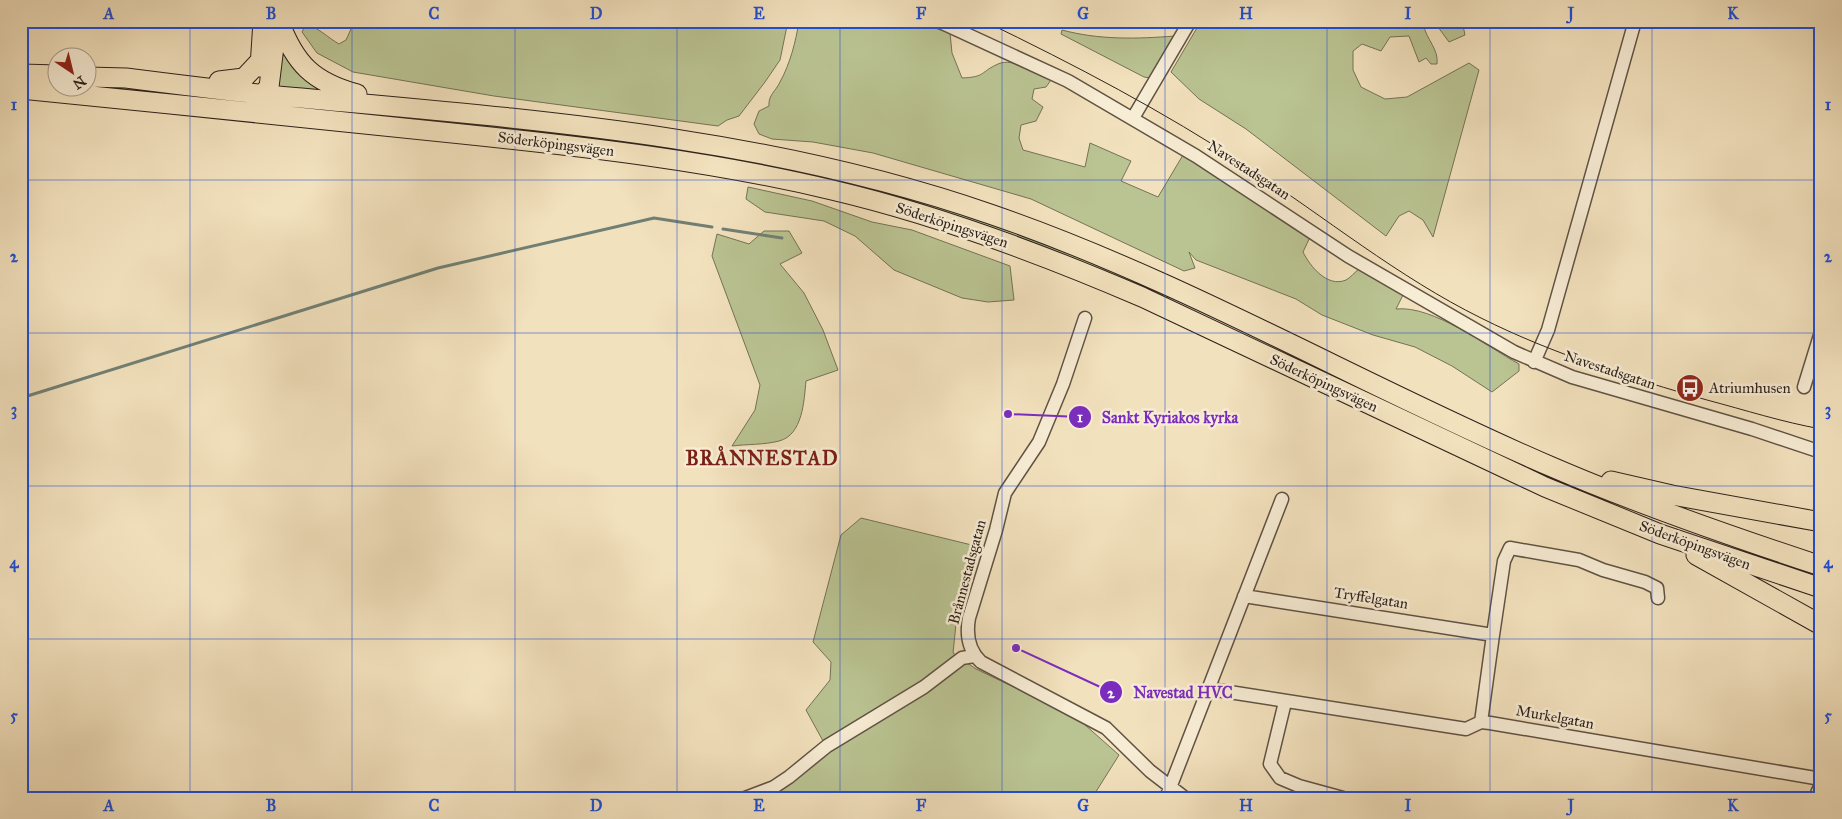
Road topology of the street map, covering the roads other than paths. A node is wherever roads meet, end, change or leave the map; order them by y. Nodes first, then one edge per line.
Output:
1 (263, 21) edge
2 (278, 21) edge
3 (938, 21) edge
4 (1190, 21) edge
5 (1635, 21) edge
6 (259, 62) junction
7 (21, 74) edge
8 (48, 75) edge
9 (98, 77) edge
10 (126, 78) junction
11 (21, 89) edge
12 (264, 94) junction
13 (397, 106) junction
14 (235, 112) junction
15 (287, 115) junction
16 (1133, 118) junction
17 (1085, 318) dead end
18 (1821, 332) edge
19 (1534, 362) junction
20 (1804, 387) dead end
21 (1821, 452) edge
22 (1552, 467) junction
23 (1282, 500) dead end
24 (1821, 522) edge
25 (1660, 534) junction
26 (1821, 566) edge
27 (1821, 588) edge
28 (1244, 596) junction
29 (1658, 598) dead end
30 (1821, 625) edge
31 (1493, 635) junction
32 (974, 656) junction
33 (1210, 689) junction
34 (1285, 702) junction
35 (1481, 722) junction
36 (1821, 779) edge
37 (1821, 784) edge
38 (1168, 792) edge
39 (745, 798) edge
40 (1185, 798) edge
41 (1343, 798) edge
42 (1815, 798) edge

1 - 6 highway
2 - 12 highway
2 - 13 highway
3 - 16 street, Navestadsgatan
4 - 16 street
5 - 19 street
6 - 10 highway
6 - 12 highway
7 - 8 highway
9 - 10 highway, Söderköpingsvägen
10 - 12 highway, Söderköpingsvägen
11 - 14 highway, Söderköpingsvägen
12 - 13 highway, Söderköpingsvägen
12 - 14 highway
12 - 15 highway
13 - 22 highway, Söderköpingsvägen
14 - 15 highway, Söderköpingsvägen
15 - 25 highway, Söderköpingsvägen
16 - 19 street, Navestadsgatan
17 - 32 street, Brånnestadsgatan
18 - 20 street
19 - 21 street, Navestadsgatan
22 - 24 highway
22 - 26 highway, Söderköpingsvägen
23 - 28 street
25 - 27 highway, Söderköpingsvägen
25 - 30 highway
28 - 31 street, Tryffelgatan
28 - 33 street
29 - 31 street
31 - 35 street
32 - 38 street
32 - 39 street
33 - 34 street, Murkelgatan
33 - 38 street
34 - 35 street, Murkelgatan
34 - 41 street
35 - 36 street, Murkelgatan
37 - 42 street
38 - 40 street

